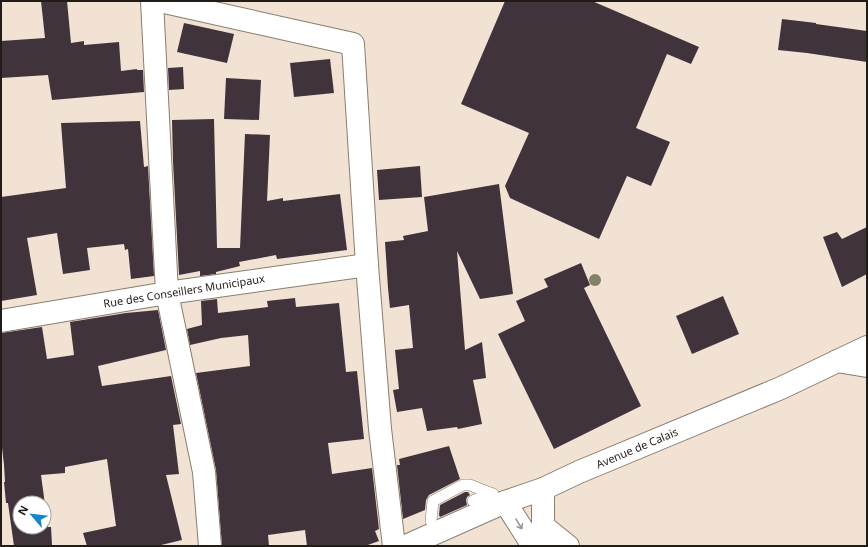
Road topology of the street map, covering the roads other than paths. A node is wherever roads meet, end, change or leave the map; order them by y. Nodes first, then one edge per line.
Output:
1 (152, 1) edge
2 (160, 1) edge
3 (367, 265) junction
4 (167, 293) junction
5 (1, 321) edge
6 (867, 347) edge
7 (837, 361) junction
8 (867, 366) edge
9 (543, 489) junction
10 (498, 497) junction
11 (473, 501) dead end
12 (434, 524) junction
13 (542, 536) edge
14 (210, 546) edge
15 (394, 546) edge
16 (406, 546) edge
17 (532, 546) edge
18 (568, 546) edge

1 - 4 street
2 - 3 street
3 - 4 street, Rue des Conseillers Municipaux
3 - 15 street
4 - 5 street, Rue des Conseillers Municipaux
4 - 14 street
6 - 7 street, Avenue de Calais
7 - 8 street
7 - 9 street, Avenue de Calais
9 - 10 street, Avenue de Calais
9 - 13 street
10 - 11 lane
10 - 12 street, Avenue de Calais
10 - 12 lane
10 -> 17 street
12 - 16 street, Avenue de Calais
13 - 18 street

